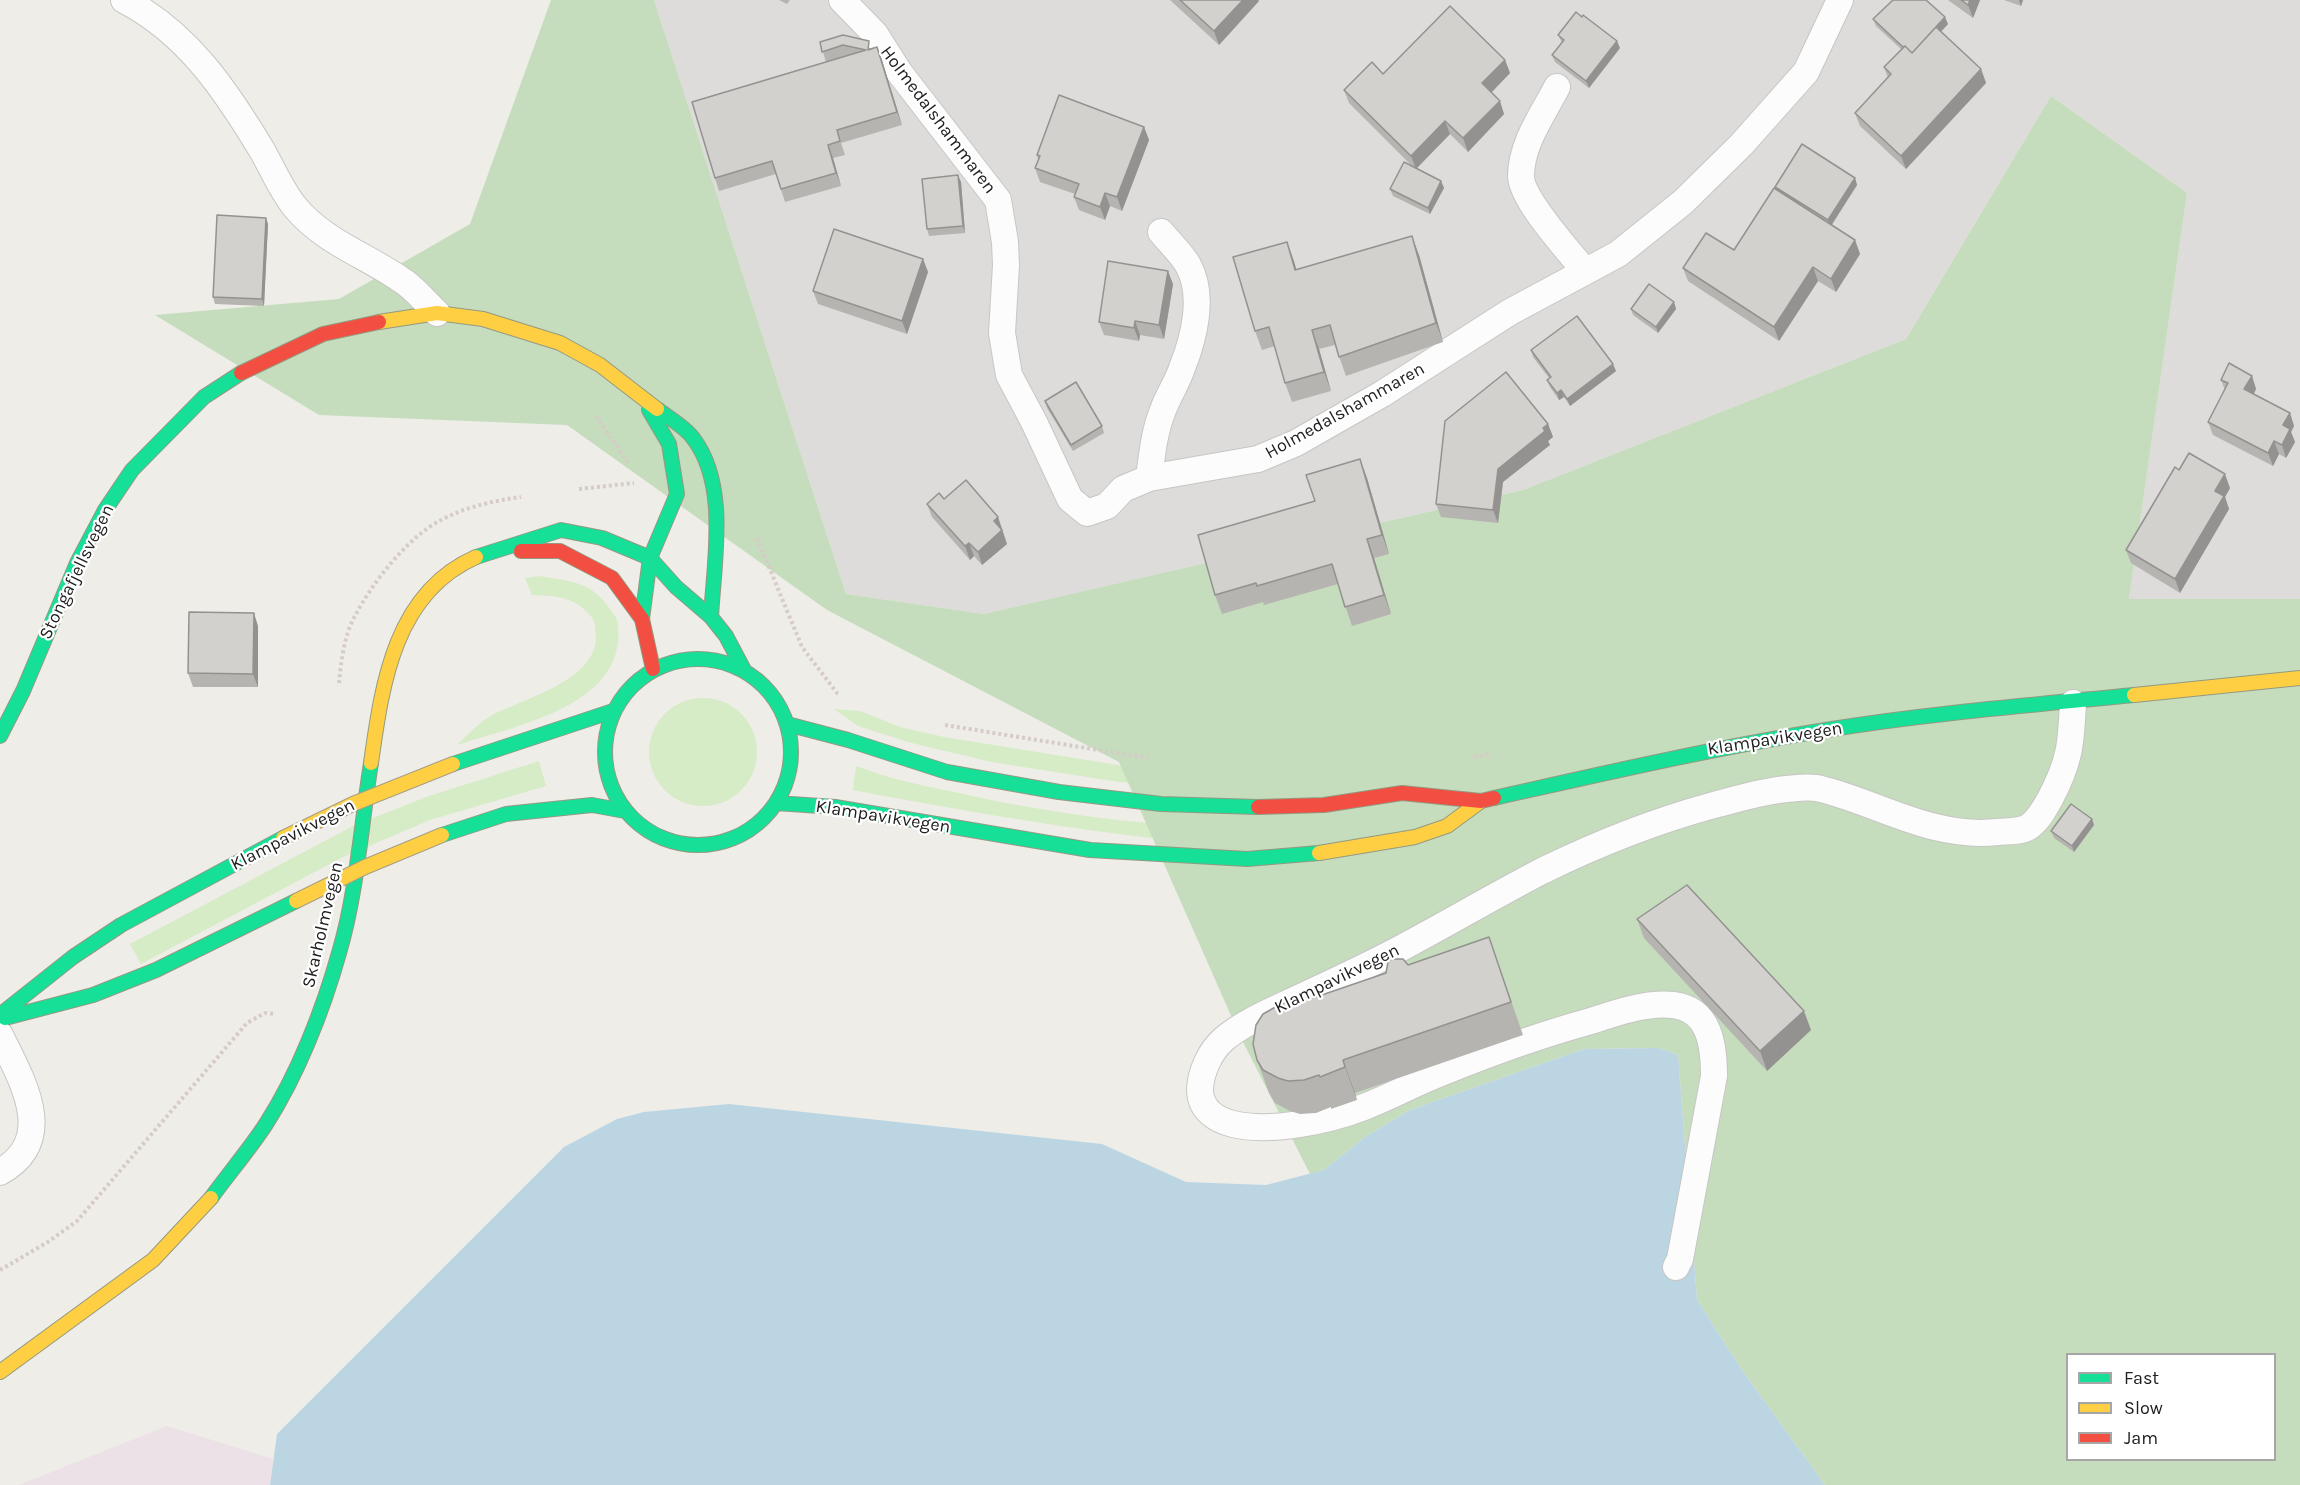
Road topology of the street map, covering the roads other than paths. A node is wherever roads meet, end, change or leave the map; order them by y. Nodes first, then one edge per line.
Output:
1 (124, 0) edge
2 (842, 0) edge
3 (1840, 0) edge
4 (1557, 87) dead end
5 (1161, 232) dead end
6 (1584, 270) junction
7 (437, 313) junction
8 (642, 398) junction
9 (1149, 478) junction
10 (496, 550) junction
11 (650, 558) junction
12 (711, 617) junction
13 (642, 619) junction
14 (653, 669) junction
15 (744, 670) junction
16 (2300, 678) edge
17 (2073, 703) junction
18 (613, 711) junction
19 (787, 724) junction
20 (0, 736) edge
21 (1481, 801) junction
22 (776, 803) junction
23 (625, 811) junction
24 (0, 1017) edge
25 (0, 1035) edge
26 (0, 1172) edge
27 (1676, 1267) dead end
28 (0, 1372) edge

1 - 7 lane
2 - 9 lane, Holmedalshammaren
3 - 6 lane, Holmedalshammaren
4 - 6 lane
5 - 9 lane
6 - 9 lane, Holmedalshammaren
7 - 8 main road, Stongafjellsvegen
7 - 20 main road, Stongafjellsvegen
8 - 11 main road, Stongafjellsvegen
8 - 12 main road, Stongafjellsvegen
10 - 11 main road, Skarholmvegen
10 - 13 main road, Skarholmvegen
10 - 28 main road, Skarholmvegen
11 - 12 main road, Skarholmvegen
11 - 13 main road, Stongafjellsvegen
12 - 15 main road, Skarholmvegen
13 - 14 main road, Skarholmvegen
14 - 15 main road
14 - 18 main road
15 - 19 main road
16 - 17 main road, Klampavikvegen
17 - 21 main road, Klampavikvegen
17 - 27 lane, Klampavikvegen
18 - 23 main road
18 - 24 main road, Klampavikvegen, bridge
19 - 21 main road, Klampavikvegen
19 - 22 main road
21 - 22 main road, Klampavikvegen
22 - 23 main road
23 - 24 main road, Klampavikvegen, bridge
25 - 26 lane

